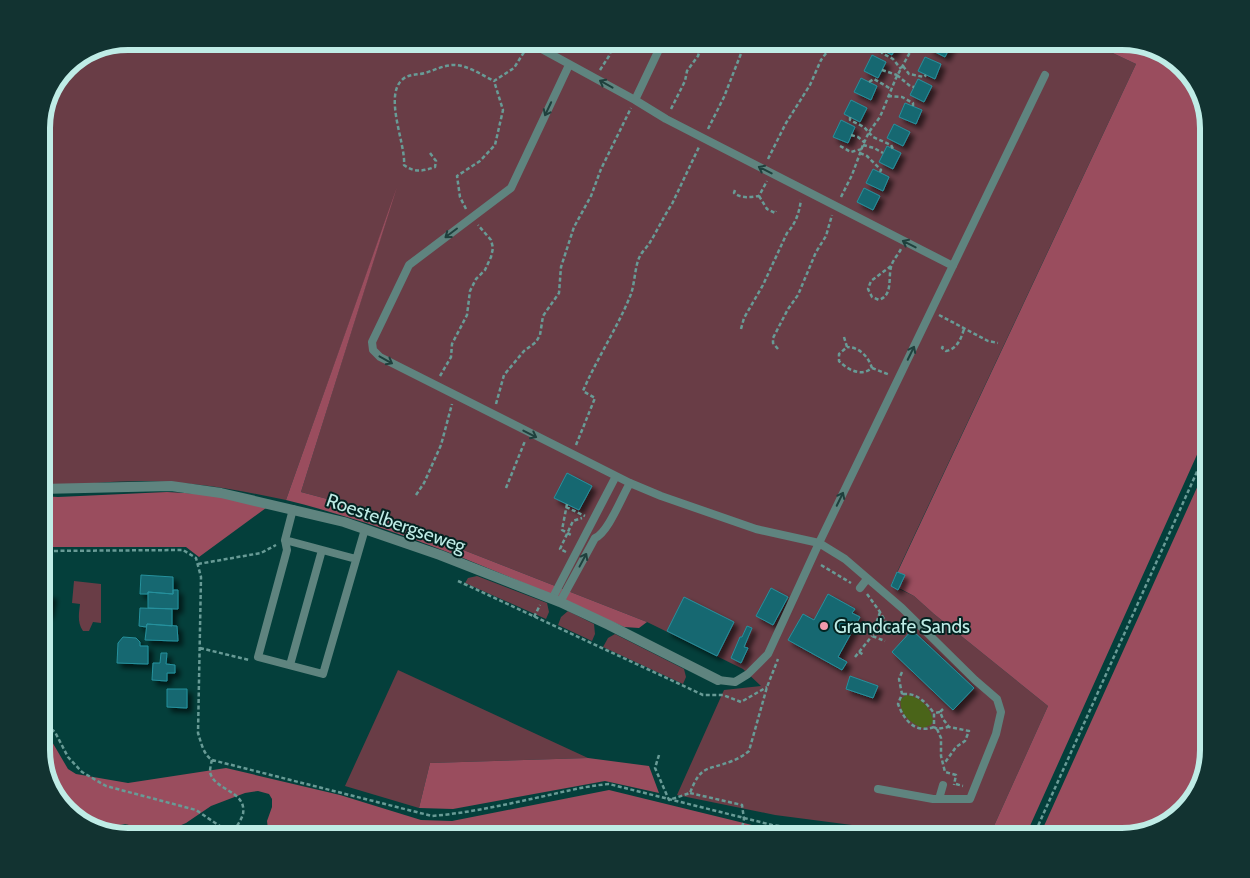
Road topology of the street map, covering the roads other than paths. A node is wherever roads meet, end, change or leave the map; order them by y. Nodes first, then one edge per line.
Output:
1 (542, 50) edge
2 (659, 50) edge
3 (568, 65) junction
4 (1045, 75) dead end
5 (635, 100) junction
6 (953, 266) junction
7 (616, 476) junction
8 (630, 483) junction
9 (50, 489) edge
10 (293, 509) junction
11 (365, 529) junction
12 (285, 540) junction
13 (819, 543) junction
14 (322, 550) junction
15 (356, 559) junction
16 (867, 579) junction
17 (860, 588) dead end
18 (556, 601) junction
19 (290, 665) junction
20 (718, 680) joint
21 (943, 785) dead end
22 (878, 789) dead end
23 (939, 799) junction

1 - 3 lane
2 - 5 lane
5 -> 3 lane
3 -> 7 lane
4 - 6 lane
6 -> 5 lane
13 -> 6 lane
7 - 8 lane
7 - 18 lane
8 - 13 lane
18 -> 8 lane
9 - 10 street, Roestelbergseweg
10 - 11 street, Roestelbergseweg
10 - 12 lane
11 - 15 lane
11 - 18 street, Roestelbergseweg
12 - 14 lane
12 - 19 lane
13 - 16 lane
13 - 20 lane
14 - 15 lane
14 - 19 lane
15 - 19 lane
16 - 17 lane
16 - 23 lane
18 - 20 street, Roestelbergseweg
21 - 23 lane
22 - 23 lane

